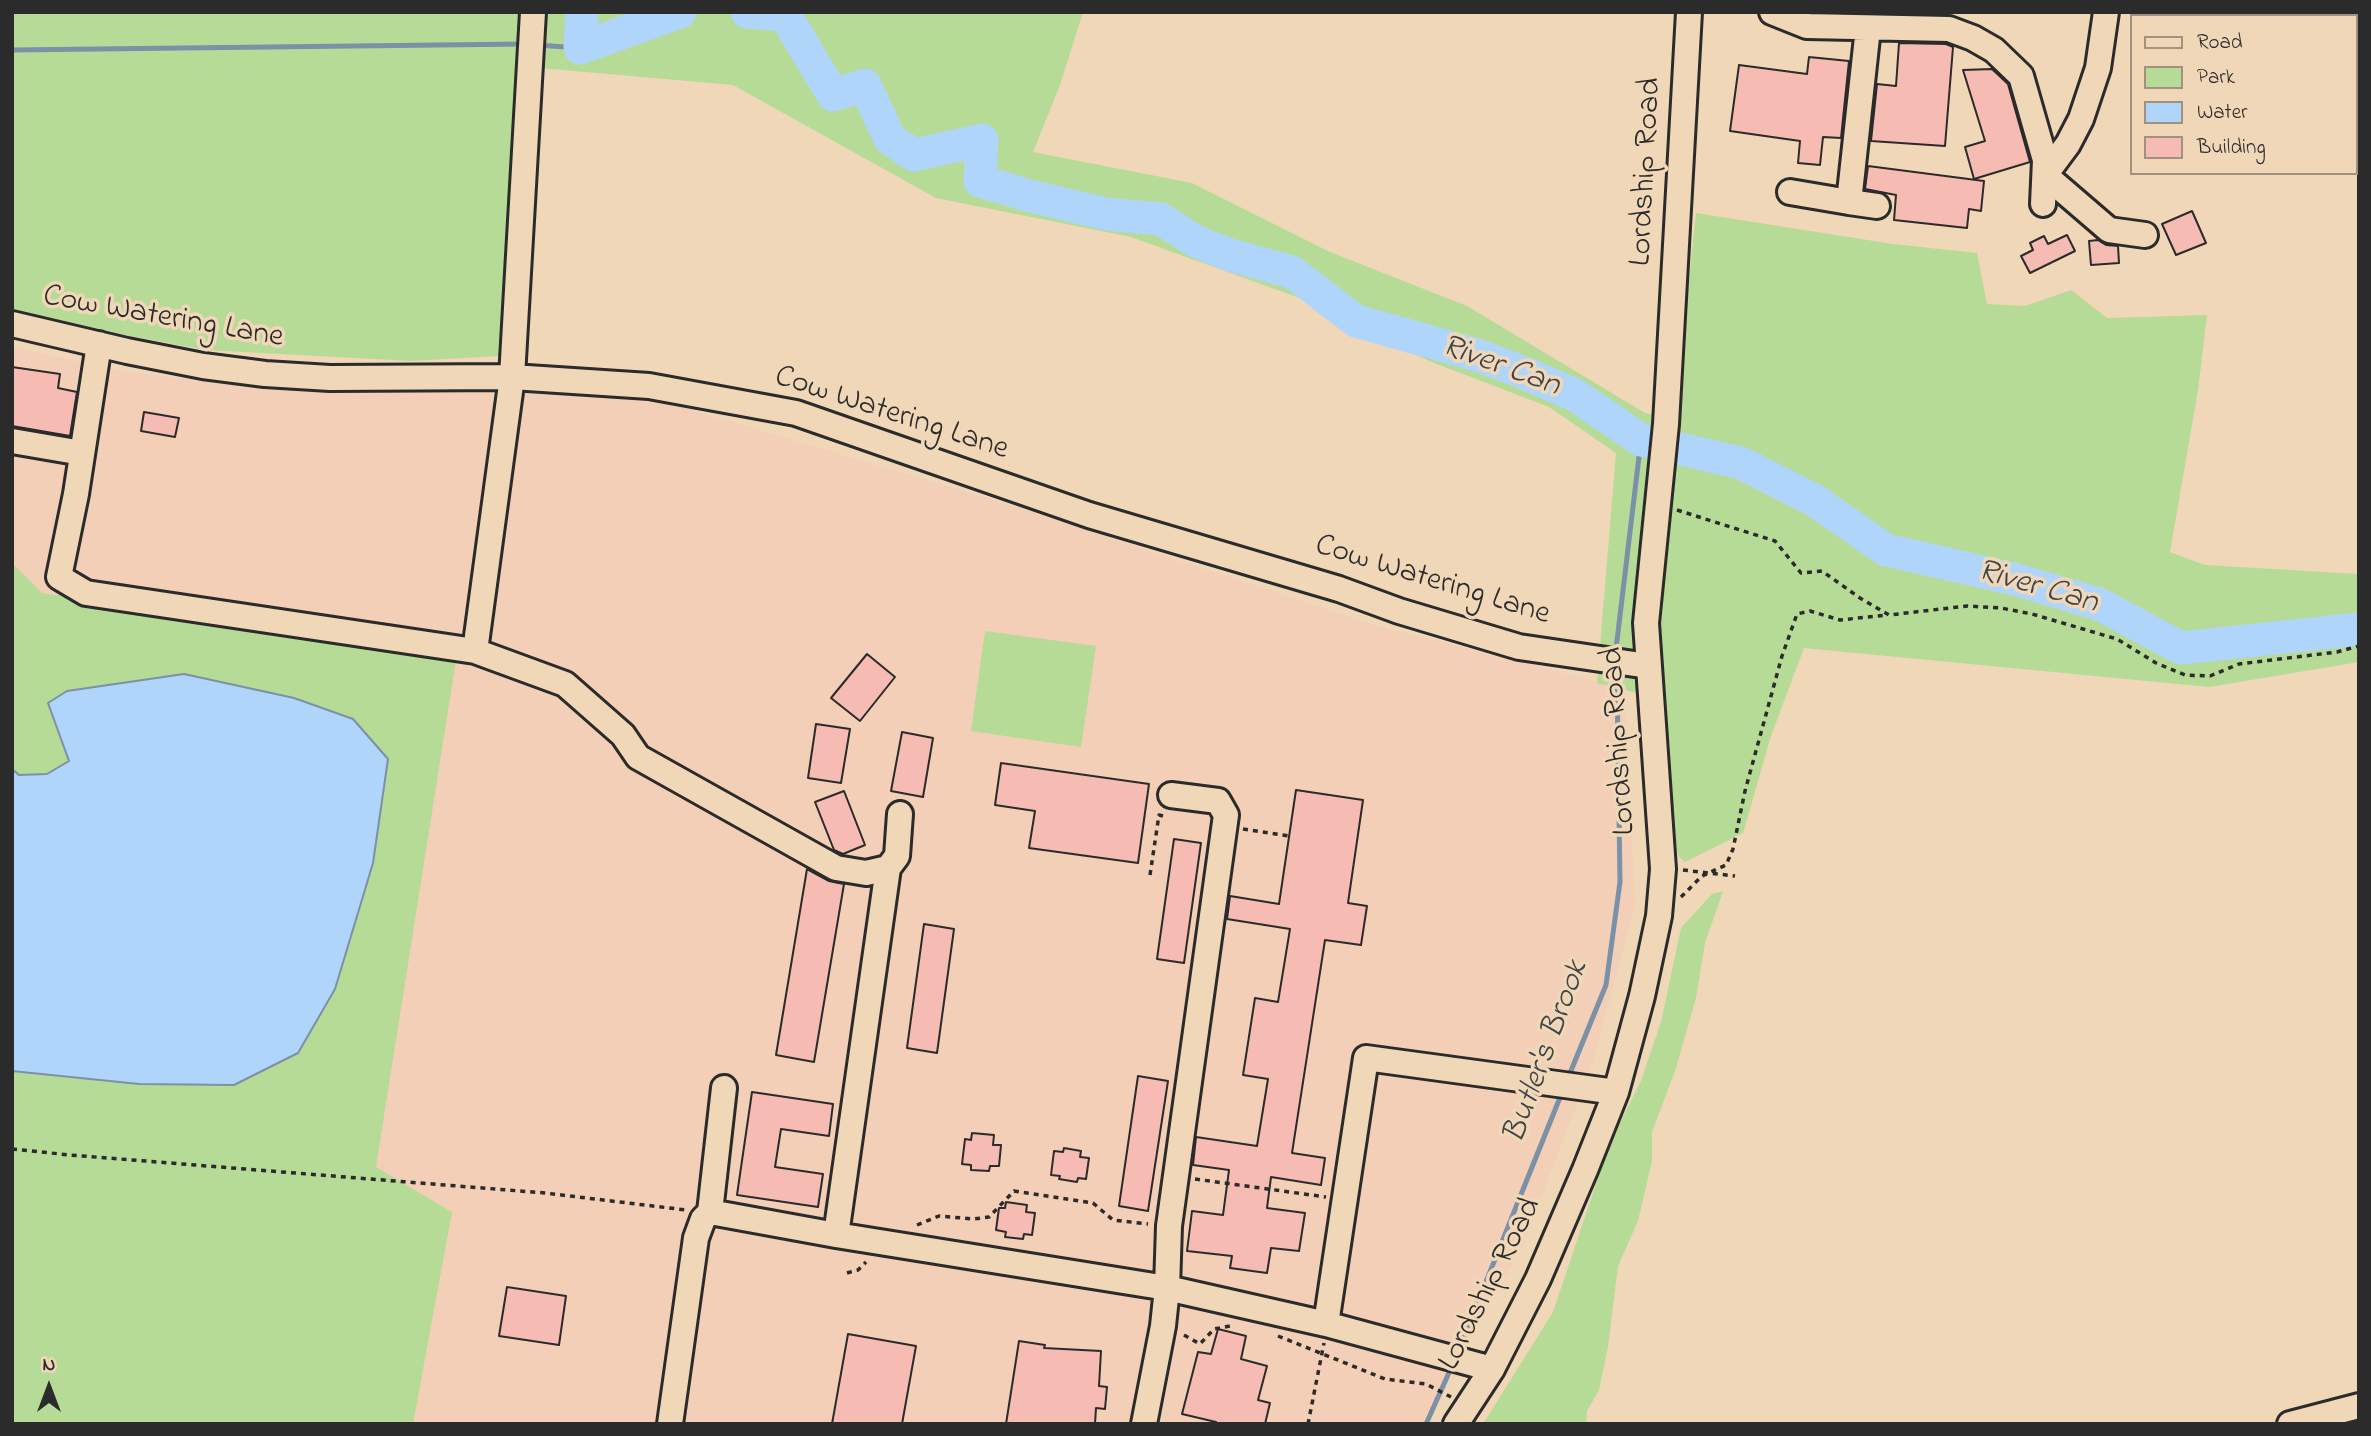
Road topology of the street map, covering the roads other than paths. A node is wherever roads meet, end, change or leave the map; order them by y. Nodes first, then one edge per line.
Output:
1 (1689, 12) edge
2 (1772, 12) edge
3 (2106, 12) edge
4 (532, 22) edge
5 (1868, 28) junction
6 (2045, 176) junction
7 (1790, 192) dead end
8 (1849, 202) junction
9 (2043, 204) dead end
10 (1877, 206) dead end
11 (2145, 235) dead end
12 (12, 324) edge
13 (99, 344) junction
14 (512, 377) junction
15 (12, 440) edge
16 (82, 453) junction
17 (475, 651) junction
18 (1648, 666) junction
19 (1171, 795) dead end
20 (900, 814) dead end
21 (888, 869) junction
22 (724, 1088) dead end
23 (1616, 1092) junction
24 (710, 1212) junction
25 (836, 1235) junction
26 (1167, 1288) junction
27 (1326, 1324) junction
28 (1492, 1369) junction
29 (2359, 1406) edge
30 (670, 1424) edge
31 (1144, 1424) edge
32 (1456, 1424) edge
33 (2290, 1424) edge

1 - 18 street, Lordship Road
2 - 5 street
3 - 6 street
4 - 14 street
5 - 6 street
5 - 8 street
6 - 9 street
6 - 11 street
7 - 8 street
8 - 10 street
12 - 13 street, Cow Watering Lane
13 - 14 street, Cow Watering Lane
13 - 16 street
14 - 17 street
14 - 18 street, Cow Watering Lane
15 - 16 street
16 - 17 street
17 - 21 street
18 - 23 street, Lordship Road
19 - 26 street
20 - 21 street
21 - 25 street
22 - 24 street
23 - 27 street
23 - 28 street, Lordship Road
24 - 25 street
24 - 30 street
25 - 26 street
26 - 27 street
26 - 31 street
27 - 28 street
28 - 32 street, Lordship Road
29 - 33 street

